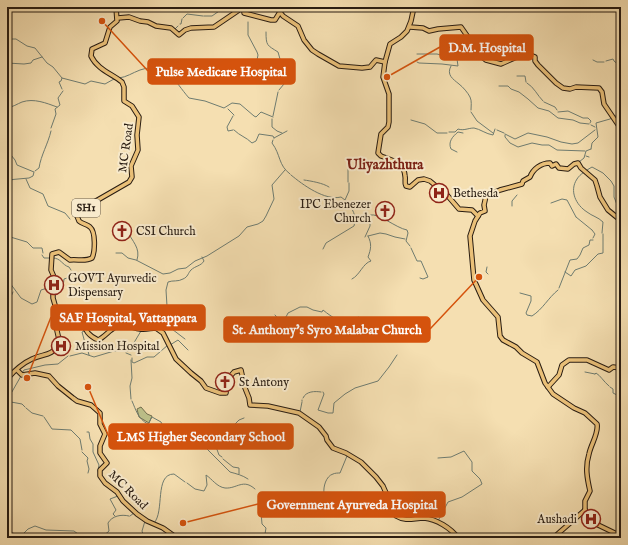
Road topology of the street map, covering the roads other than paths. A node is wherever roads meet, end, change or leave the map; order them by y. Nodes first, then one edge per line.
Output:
1 (116, 7) edge
2 (276, 7) edge
3 (414, 7) edge
4 (280, 12) junction
5 (118, 18) junction
6 (410, 27) junction
7 (385, 62) junction
8 (621, 129) edge
9 (478, 216) junction
10 (621, 223) edge
11 (55, 309) junction
12 (621, 368) edge
13 (17, 370) junction
14 (7, 379) edge
15 (548, 387) junction
16 (585, 510) junction
17 (621, 536) edge
18 (177, 538) edge
19 (458, 538) edge
20 (553, 538) edge

1 - 5 main road
2 - 4 main road
3 - 6 main road
4 - 5 main road
4 - 7 main road
5 - 11 main road, MC Road / SH1
6 - 7 main road
6 - 8 main road
7 - 9 main road
9 - 10 main road
9 - 15 main road
11 - 13 main road, MC Road / SH1
11 - 19 main road
12 - 15 main road
13 - 14 main road
13 - 18 main road, MC Road
15 - 16 main road
16 - 17 main road
16 - 20 main road

